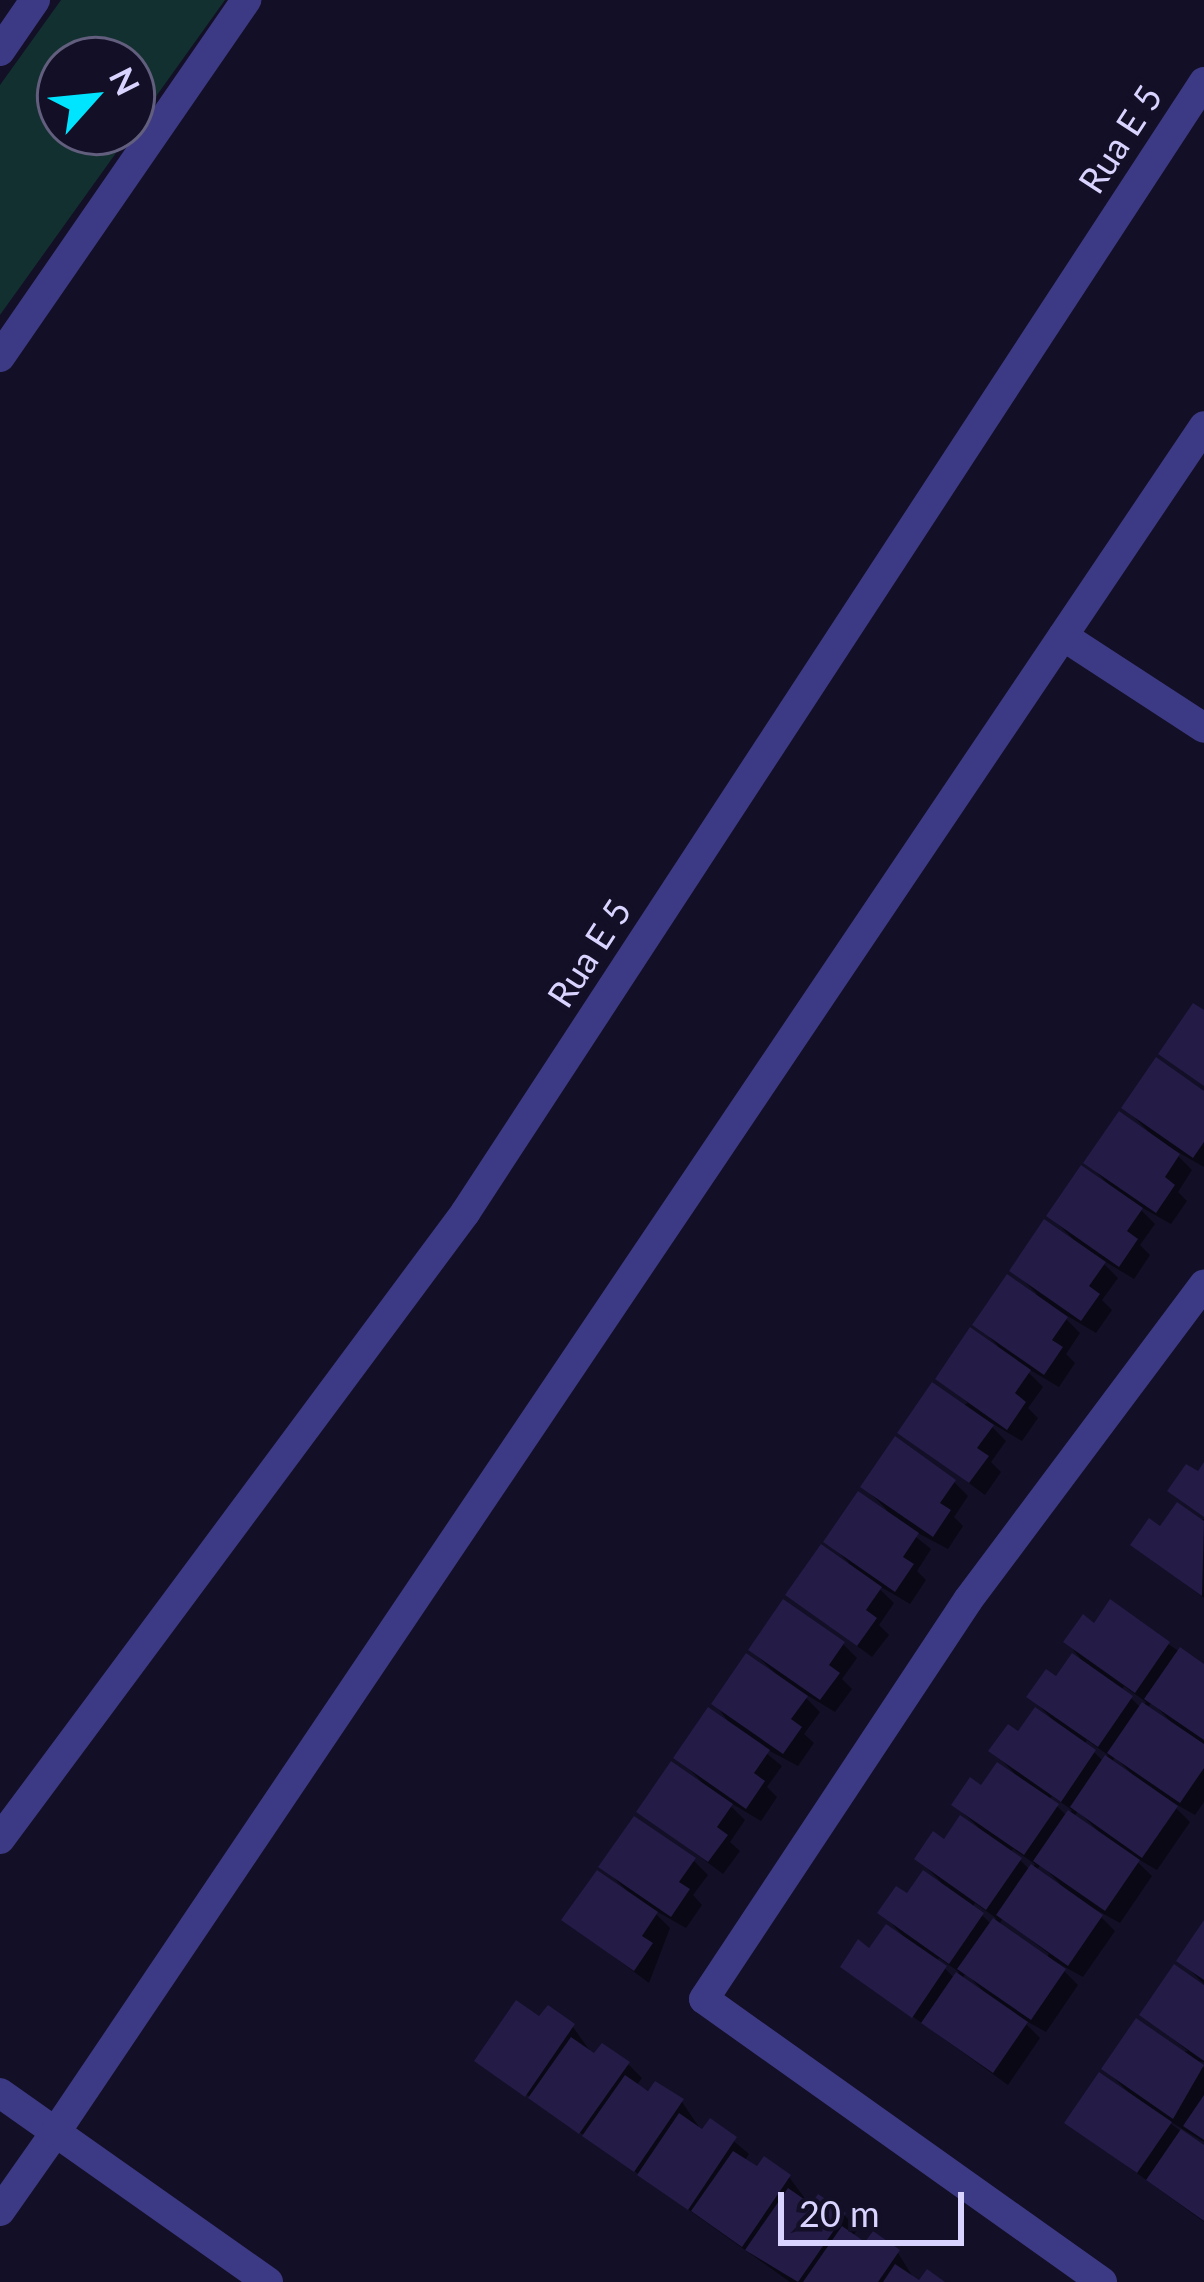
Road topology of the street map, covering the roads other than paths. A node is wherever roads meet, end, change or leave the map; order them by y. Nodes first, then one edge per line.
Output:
1 (35, 0) edge
2 (246, 0) edge
3 (0, 51) edge
4 (1204, 82) edge
5 (0, 357) edge
6 (1204, 425) edge
7 (1063, 636) junction
8 (1204, 728) edge
9 (1204, 1285) edge
10 (0, 1839) edge
11 (0, 2093) edge
12 (58, 2130) junction
13 (0, 2211) edge
14 (268, 2282) edge
15 (1102, 2282) edge

1 - 3 street
2 - 5 street
4 - 10 street, Rua E 5
6 - 7 street
7 - 8 street
7 - 12 street
9 - 15 street
11 - 12 street
12 - 13 street
12 - 14 street

